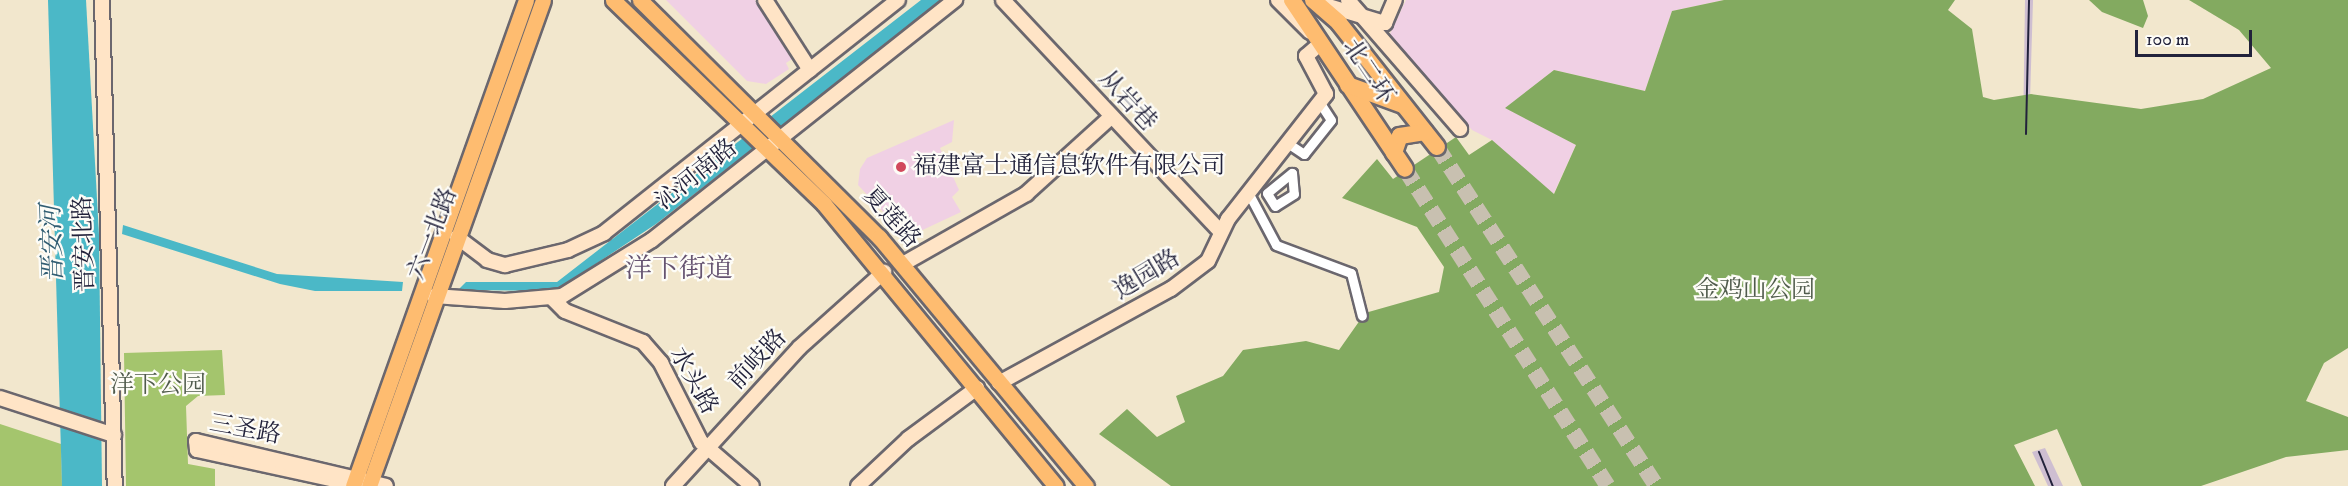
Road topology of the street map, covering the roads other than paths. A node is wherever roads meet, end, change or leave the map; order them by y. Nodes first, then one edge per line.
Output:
1 (102, 0) edge
2 (526, 0) edge
3 (543, 0) edge
4 (613, 0) edge
5 (640, 0) edge
6 (765, 0) edge
7 (898, 0) edge
8 (955, 0) edge
9 (1003, 0) edge
10 (1278, 0) edge
11 (1292, 0) edge
12 (1348, 0) edge
13 (1395, 0) edge
14 (1320, 2) edge
15 (1364, 17) junction
16 (1318, 40) junction
17 (1374, 67) junction
18 (810, 70) junction
19 (1347, 85) junction
20 (1375, 95) junction
21 (1404, 106) junction
22 (1111, 117) junction
23 (750, 118) junction
24 (1376, 127) junction
25 (1460, 129) dead end
26 (1425, 132) junction
27 (782, 137) junction
28 (769, 147) junction
29 (1437, 147) tunnel mouth
30 (1394, 153) junction
31 (1405, 169) tunnel mouth
32 (1250, 196) junction
33 (1220, 231) junction
34 (458, 237) junction
35 (903, 264) junction
36 (884, 272) junction
37 (434, 296) junction
38 (552, 298) junction
39 (1362, 315) dead end
40 (999, 383) junction
41 (977, 388) junction
42 (0, 398) edge
43 (108, 433) junction
44 (706, 448) junction
45 (360, 483) edge
46 (115, 486) edge
47 (386, 486) edge
48 (672, 486) edge
49 (752, 486) edge
50 (858, 486) edge
51 (1056, 486) edge
52 (1086, 486) edge

1 - 43 street, 晋安北路
2 - 45 main road, 六一北路
3 - 34 main road, 六一北路
4 - 23 main road, 夏莲路
5 - 23 main road, 夏莲路
6 - 18 street
7 - 18 street, 沁河南路
8 - 27 street, 沁河南路
9 - 22 street, 从岩巷
10 - 16 street
11 - 16 highway, 北二环
12 - 15 street
13 - 15 street
14 - 15 street
14 - 17 highway, 北二环
15 - 25 street
16 - 19 highway, 北二环
16 - 32 street, 逸园路
17 - 20 highway
17 - 21 highway, 北二环
18 - 23 street, 沁河南路
19 - 20 highway
19 - 24 highway, 北二环
20 - 21 highway
20 - 24 highway
21 - 26 highway, 北二环
22 - 33 street, 从岩巷
22 - 35 street
23 - 27 main road, 夏莲路
23 - 28 main road, 夏莲路
23 - 34 street, 沁河南路
24 - 30 highway, 北二环
26 - 29 highway, 北二环
26 - 30 highway
27 - 28 street, 沁河南路
27 - 35 main road, 夏莲路
28 - 36 main road, 夏莲路
28 - 38 street, 沁河南路
30 - 31 highway, 北二环
32 - 33 street, 逸园路
32 - 39 street
33 - 40 street, 逸园路
34 - 37 main road, 六一北路
35 - 40 main road, 夏莲路
36 - 41 main road, 夏莲路
36 - 44 street, 前岐路
37 - 38 street
37 - 45 main road, 六一北路
38 - 44 street, 水头路
40 - 52 main road, 夏莲路
41 - 50 street
41 - 51 main road, 夏莲路
42 - 43 street
43 - 46 street, 晋安北路
44 - 48 street, 前岐路
44 - 49 street, 水头路
45 - 45 street, 三圣路
45 - 47 street, 三圣路

